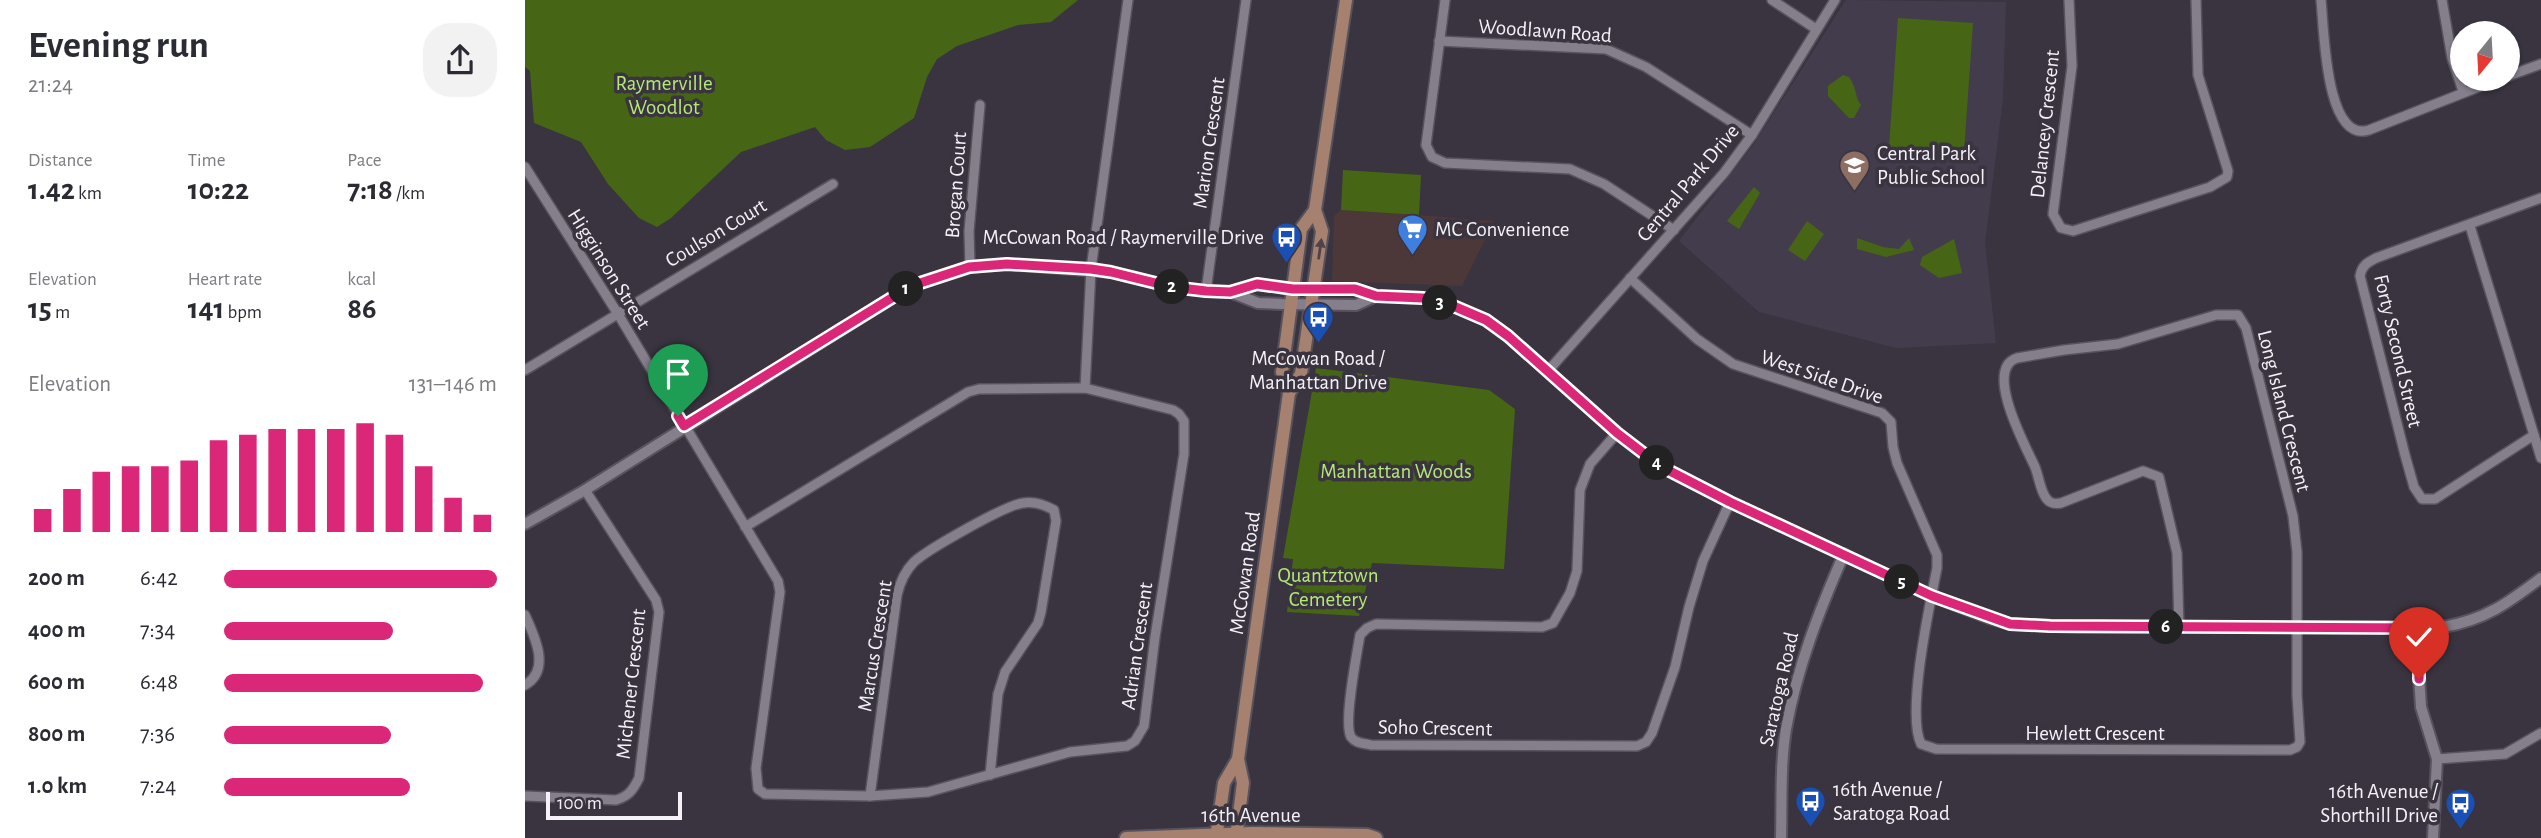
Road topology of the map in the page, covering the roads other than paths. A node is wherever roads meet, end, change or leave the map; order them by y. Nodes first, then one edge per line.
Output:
1 (1128, 0) edge
2 (1246, 0) edge
3 (1346, 0) edge
4 (1445, 0) edge
5 (1772, 0) edge
6 (1835, 0) edge
7 (2069, 0) edge
8 (2196, 0) edge
9 (2321, 0) edge
10 (2442, 0) edge
11 (1816, 29) junction
12 (1439, 41) junction
13 (2450, 46) edge
14 (2541, 64) edge
15 (2520, 72) edge
16 (2463, 91) edge
17 (980, 105) dead end
18 (1752, 135) junction
19 (525, 167) edge
20 (833, 184) dead end
21 (2541, 198) edge
22 (1315, 210) junction
23 (2470, 226) junction
24 (1674, 230) junction
25 (969, 267) junction
26 (1091, 269) junction
27 (1630, 278) junction
28 (1293, 289) junction
29 (1313, 289) junction
30 (1206, 291) junction
31 (1230, 292) junction
32 (1376, 296) junction
33 (1291, 304) junction
34 (1311, 304) junction
35 (618, 314) junction
36 (525, 370) edge
37 (1547, 372) junction
38 (1084, 388) junction
39 (1289, 393) junction
40 (684, 426) junction
41 (1617, 433) junction
42 (2534, 436) junction
43 (2541, 458) edge
44 (585, 489) junction
45 (1730, 502) junction
46 (525, 524) edge
47 (745, 527) junction
48 (1844, 554) junction
49 (2541, 578) edge
50 (1932, 596) junction
51 (525, 615) edge
52 (2297, 627) junction
53 (2179, 628) junction
54 (2419, 628) junction
55 (525, 685) edge
56 (2541, 733) edge
57 (1238, 759) junction
58 (2437, 759) junction
59 (991, 775) junction
60 (525, 796) edge
61 (870, 796) junction
62 (1216, 836) edge
63 (1236, 836) edge
64 (1126, 838) edge
65 (1375, 838) edge
66 (1781, 838) edge
67 (2433, 838) edge

1 - 26 street
2 - 30 street, Marion Crescent
3 - 22 main road, McCowan Road
4 - 12 street
5 - 11 street
6 - 11 street, Central Park Drive
7 - 8 street, Delancey Crescent
9 - 16 street
10 - 13 street
11 - 18 street, Central Park Drive
12 - 18 street, Woodlawn Road
12 - 24 street
14 - 15 street
17 - 25 street, Brogan Court
18 - 24 street, Central Park Drive
19 - 35 street, Higginson Street
20 - 35 street, Coulson Court
21 - 23 street, Forty Second Street
22 - 28 main road, McCowan Road
29 -> 22 main road, McCowan Road
23 - 42 street
23 - 42 street, Forty Second Street
24 - 27 street, Central Park Drive
25 - 26 street
25 - 40 street
26 - 30 street
26 - 38 street
27 - 37 street, Central Park Drive
27 - 50 street, West Side Drive
28 - 29 street
28 - 31 street
28 - 33 main road, McCowan Road
29 - 32 street
29 - 34 main road, McCowan Road
30 - 31 street
31 - 33 street
32 - 34 street
32 - 37 street
33 - 34 street
33 - 39 main road, McCowan Road
34 - 39 main road, McCowan Road
35 - 36 street, Coulson Court
35 - 40 street, Higginson Street
37 - 41 street
38 - 47 street, Adrian Crescent
38 - 59 street, Adrian Crescent
39 - 57 main road, McCowan Road
40 - 44 street
40 - 47 street, Adrian Crescent
41 - 45 street
41 - 45 street, Soho Crescent
42 - 43 street
44 - 46 street
44 - 60 street, Michener Crescent
45 - 48 street
47 - 61 street, Adrian Crescent
48 - 50 street
48 - 66 street, Saratoga Road
49 - 54 street
50 - 52 street, Hewlett Crescent
50 - 53 street
51 - 55 street
52 - 53 street
52 - 53 street, Long Island Crescent
52 - 54 street
54 - 58 street
56 - 58 street
57 - 62 main road, McCowan Road
57 - 63 main road, McCowan Road
58 - 67 street
59 - 61 street, Adrian Crescent
59 - 61 street, Marcus Crescent
62 - 63 main road, 16th Avenue
62 - 64 main road, 16th Avenue
63 - 65 main road, 16th Avenue

